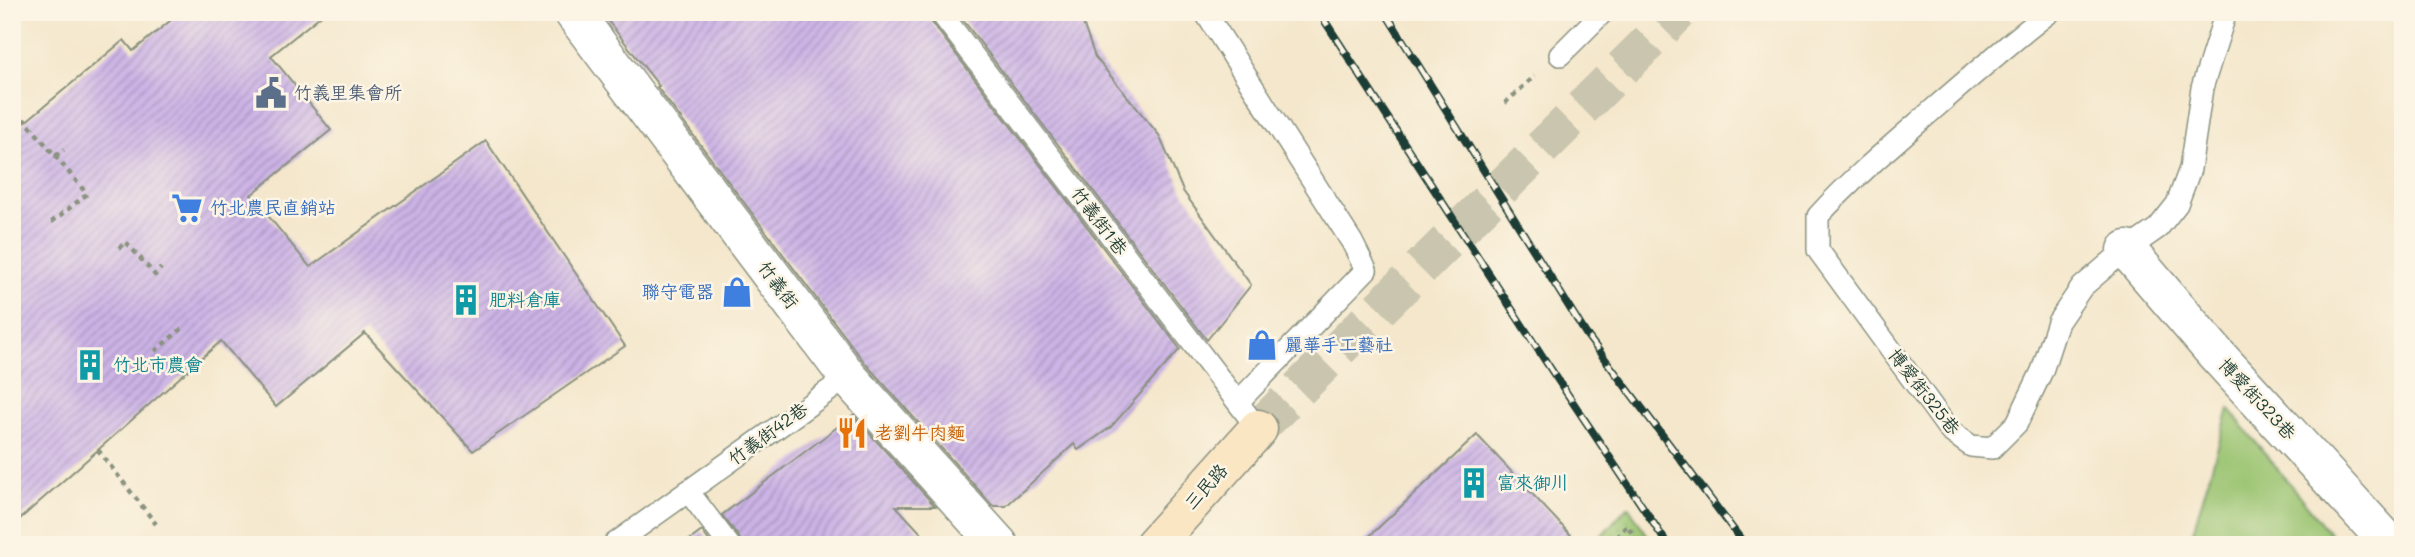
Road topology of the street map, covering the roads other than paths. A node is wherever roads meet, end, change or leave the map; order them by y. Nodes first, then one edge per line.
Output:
1 (573, 12) edge
2 (940, 12) edge
3 (1205, 12) edge
4 (2050, 12) edge
5 (2226, 12) edge
6 (1602, 13) edge
7 (1560, 55) dead end
8 (2127, 250) junction
9 (848, 377) junction
10 (1248, 415) junction
11 (688, 491) junction
12 (613, 545) edge
13 (729, 545) edge
14 (999, 545) edge
15 (1154, 545) edge
16 (2391, 545) edge

1 - 9 street, 竹義街
2 - 10 lane, 竹義街1巷
3 - 10 lane
4 - 8 lane, 博愛街325巷
5 - 8 lane, 博愛街325巷
6 - 7 lane
8 - 16 street, 博愛街323巷
9 - 11 lane, 竹義街42巷
9 - 14 street, 竹義街
10 - 15 street, 三民路
11 - 12 lane, 竹義街42巷
11 - 13 lane

